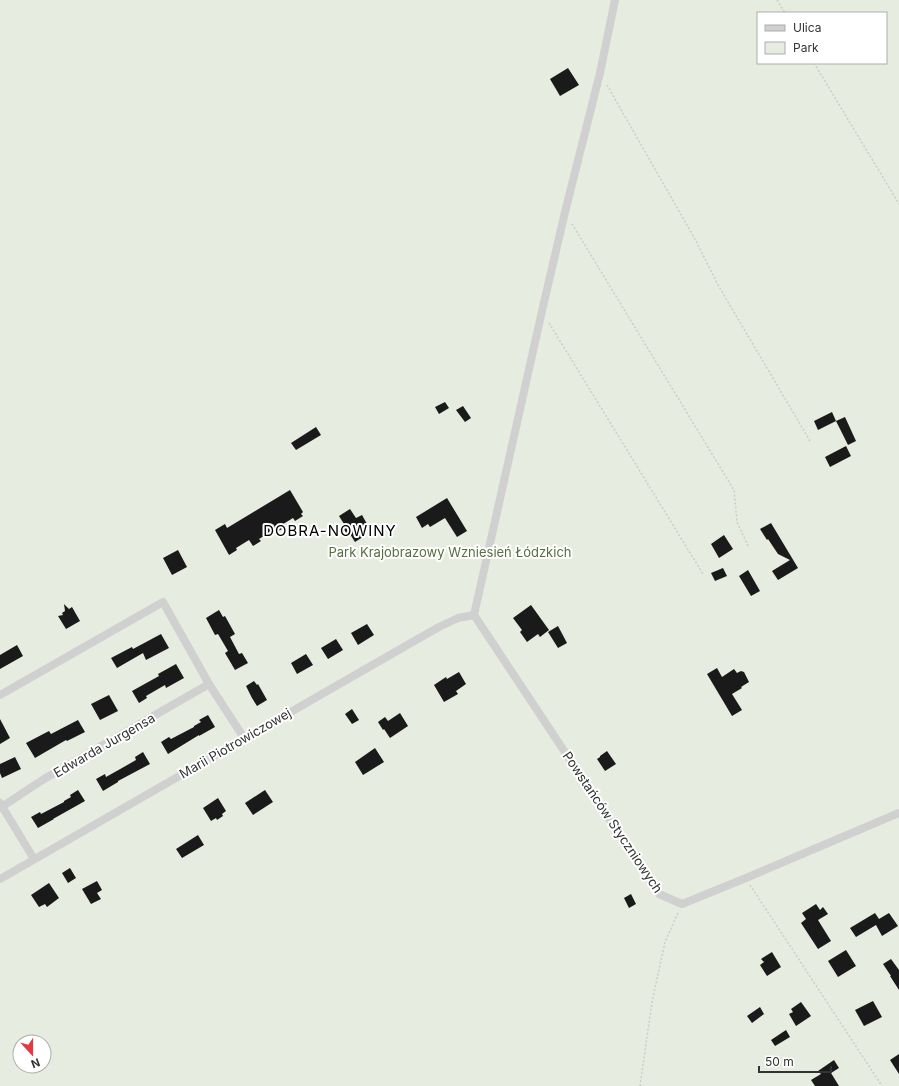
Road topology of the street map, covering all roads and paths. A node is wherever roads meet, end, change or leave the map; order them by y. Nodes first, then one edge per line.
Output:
1 (615, 0) edge
2 (777, 0) edge
3 (784, 12) edge
4 (815, 64) edge
5 (600, 73) junction
6 (899, 204) edge
7 (565, 212) junction
8 (542, 311) junction
9 (810, 441) dead end
10 (749, 548) dead end
11 (703, 574) dead end
12 (474, 615) junction
13 (210, 684) junction
14 (0, 695) edge
15 (244, 738) junction
16 (1, 806) edge
17 (899, 813) edge
18 (34, 859) junction
19 (746, 878) junction
20 (0, 879) edge
21 (682, 904) junction
22 (640, 1086) edge
23 (882, 1086) edge

1 - 5 street
2 - 3 path
4 - 6 path
5 - 7 street
5 - 9 path
7 - 8 street
7 - 10 path
8 - 11 path
8 - 12 street
12 - 15 street, Marii Piotrowiczowej
12 - 21 street, Powstańców Styczniowych
13 - 14 street
13 - 15 street
13 - 16 street, Edwarda Jurgensa
15 - 18 street, Marii Piotrowiczowej
16 - 18 street
17 - 19 street
18 - 20 street, Marii Piotrowiczowej
19 - 21 street
19 - 23 path
21 - 22 path

